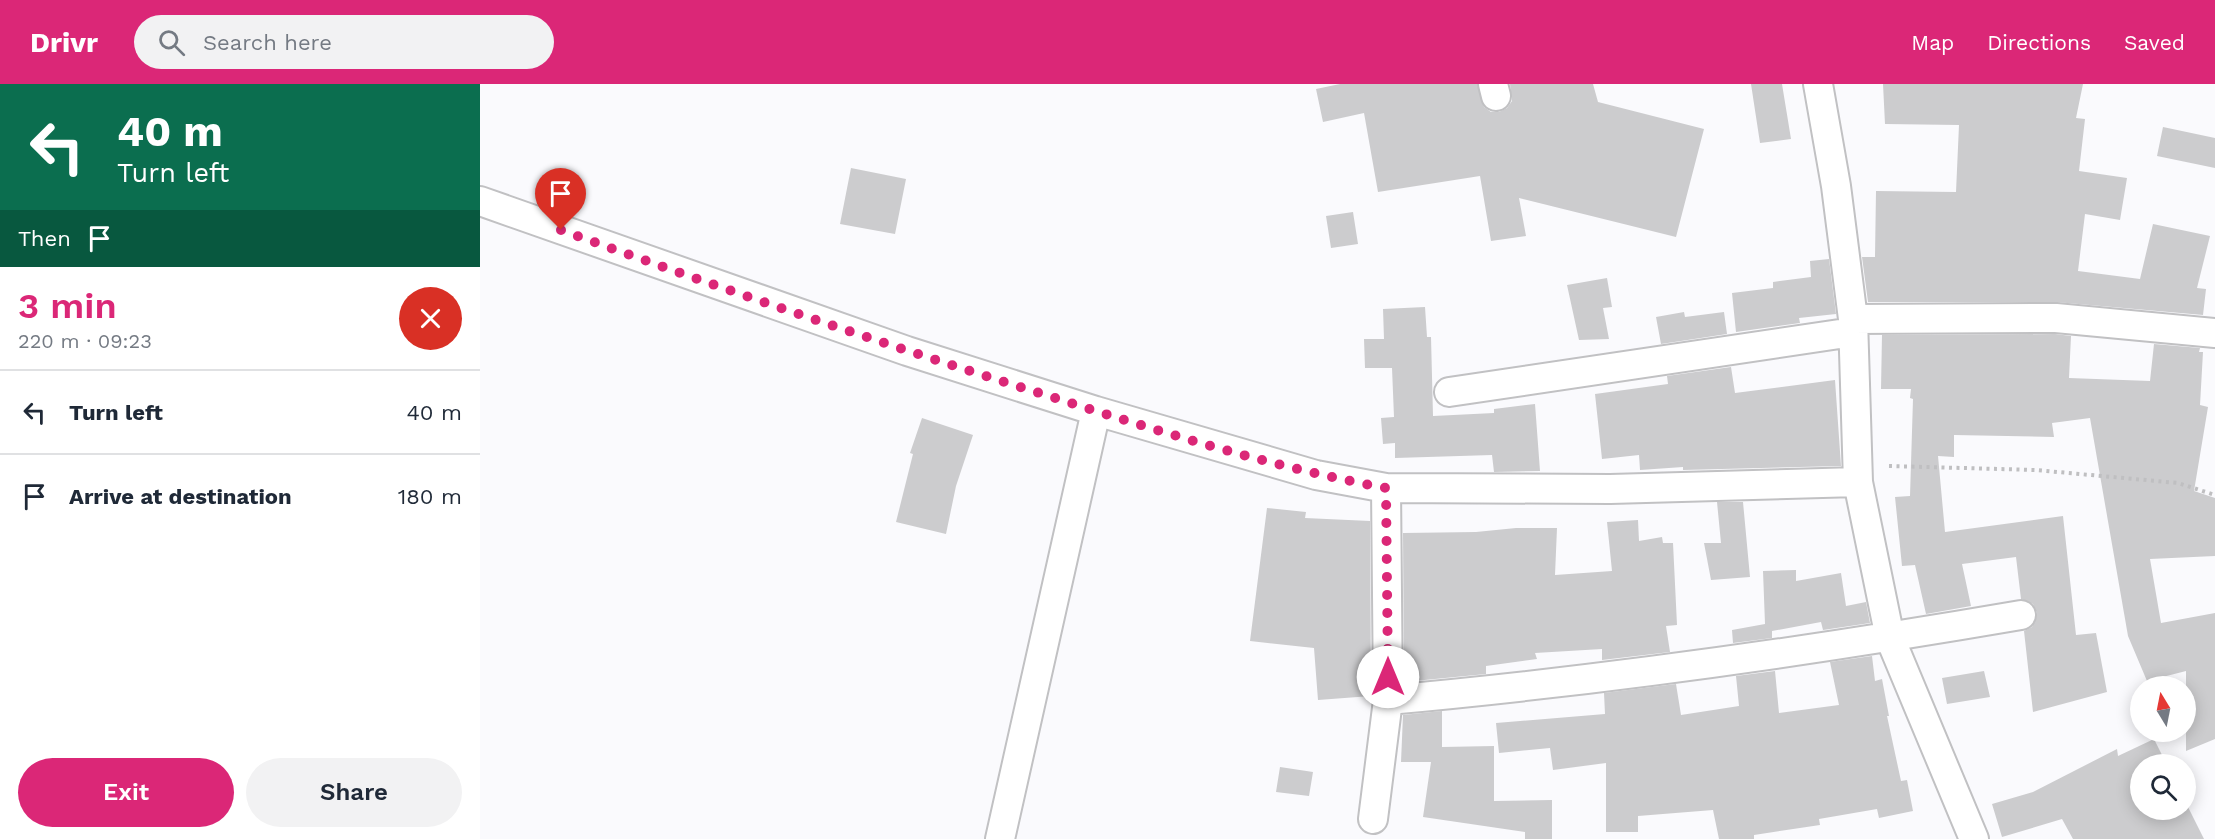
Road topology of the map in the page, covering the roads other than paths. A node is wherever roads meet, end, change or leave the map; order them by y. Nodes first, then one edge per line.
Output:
1 (1818, 84) edge
2 (480, 201) edge
3 (1853, 326) junction
4 (2215, 333) edge
5 (1449, 392) dead end
6 (1096, 411) junction
7 (1858, 474) junction
8 (1386, 488) junction
9 (2021, 615) dead end
10 (1890, 638) junction
11 (1388, 700) junction
12 (1373, 819) dead end
13 (1000, 839) edge
14 (1974, 839) edge

1 - 3 street
2 - 6 street
3 - 4 street
3 - 5 street
3 - 7 street
6 - 8 street
6 - 13 street
7 - 8 street
7 - 10 street
8 - 11 street
9 - 10 street
10 - 11 street
10 - 14 street
11 - 12 street

